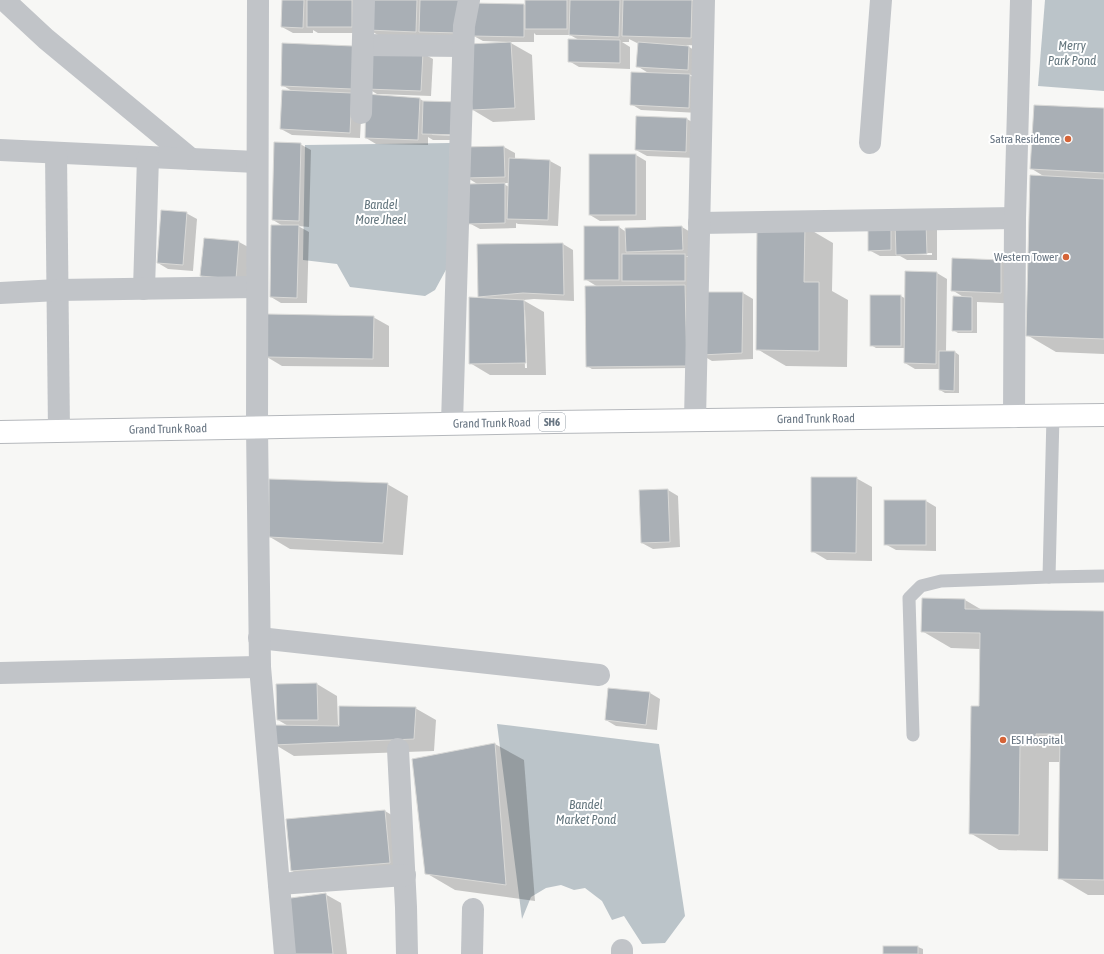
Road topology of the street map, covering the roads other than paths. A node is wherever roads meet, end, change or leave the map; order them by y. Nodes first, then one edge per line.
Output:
1 (4, 0) edge
2 (258, 0) edge
3 (364, 0) edge
4 (469, 0) edge
5 (704, 0) edge
6 (881, 0) edge
7 (1021, 0) edge
8 (364, 45) junction
9 (463, 46) junction
10 (361, 113) dead end
11 (870, 143) dead end
12 (0, 150) edge
13 (56, 153) junction
14 (148, 157) junction
15 (191, 159) junction
16 (257, 162) junction
17 (1016, 218) junction
18 (699, 223) junction
19 (257, 287) junction
20 (144, 289) junction
21 (58, 290) junction
22 (0, 293) edge
23 (1104, 415) edge
24 (1054, 416) junction
25 (1014, 417) junction
26 (695, 420) junction
27 (452, 423) junction
28 (256, 427) junction
29 (59, 431) junction
30 (0, 432) edge
31 (1104, 576) edge
32 (1049, 577) junction
33 (259, 638) junction
34 (260, 667) junction
35 (0, 673) edge
36 (599, 674) dead end
37 (912, 735) dead end
38 (398, 749) dead end
39 (405, 875) junction
40 (278, 884) junction
41 (473, 909) dead end
42 (285, 954) edge
43 (407, 954) edge
44 (472, 954) edge

1 - 15 street
2 - 16 street
3 - 8 street
4 - 9 street
5 - 18 street
6 - 11 street
7 - 17 street
8 - 9 street
8 - 10 street
9 - 27 street
12 - 13 street
13 - 14 street
13 - 21 street
14 - 15 street
14 - 20 street
15 - 16 street
16 - 19 street
17 - 18 street
17 - 25 street
18 - 26 street
19 - 20 street
19 - 28 street
20 - 21 street
21 - 22 street
21 - 29 street
23 - 24 main road, Grand Trunk Road / SH6
24 - 25 main road, Grand Trunk Road / SH6
24 - 32 lane
25 - 26 main road, Grand Trunk Road / SH6
26 - 27 main road, Grand Trunk Road / SH6
27 - 28 main road, Grand Trunk Road / SH6
28 - 29 main road, Grand Trunk Road / SH6
28 - 33 street
29 - 30 main road, Grand Trunk Road / SH6
31 - 32 lane
32 - 37 lane
33 - 34 street
33 - 36 street
34 - 35 street
34 - 40 street
38 - 39 street
39 - 40 street
39 - 43 street
40 - 42 street
41 - 44 street

